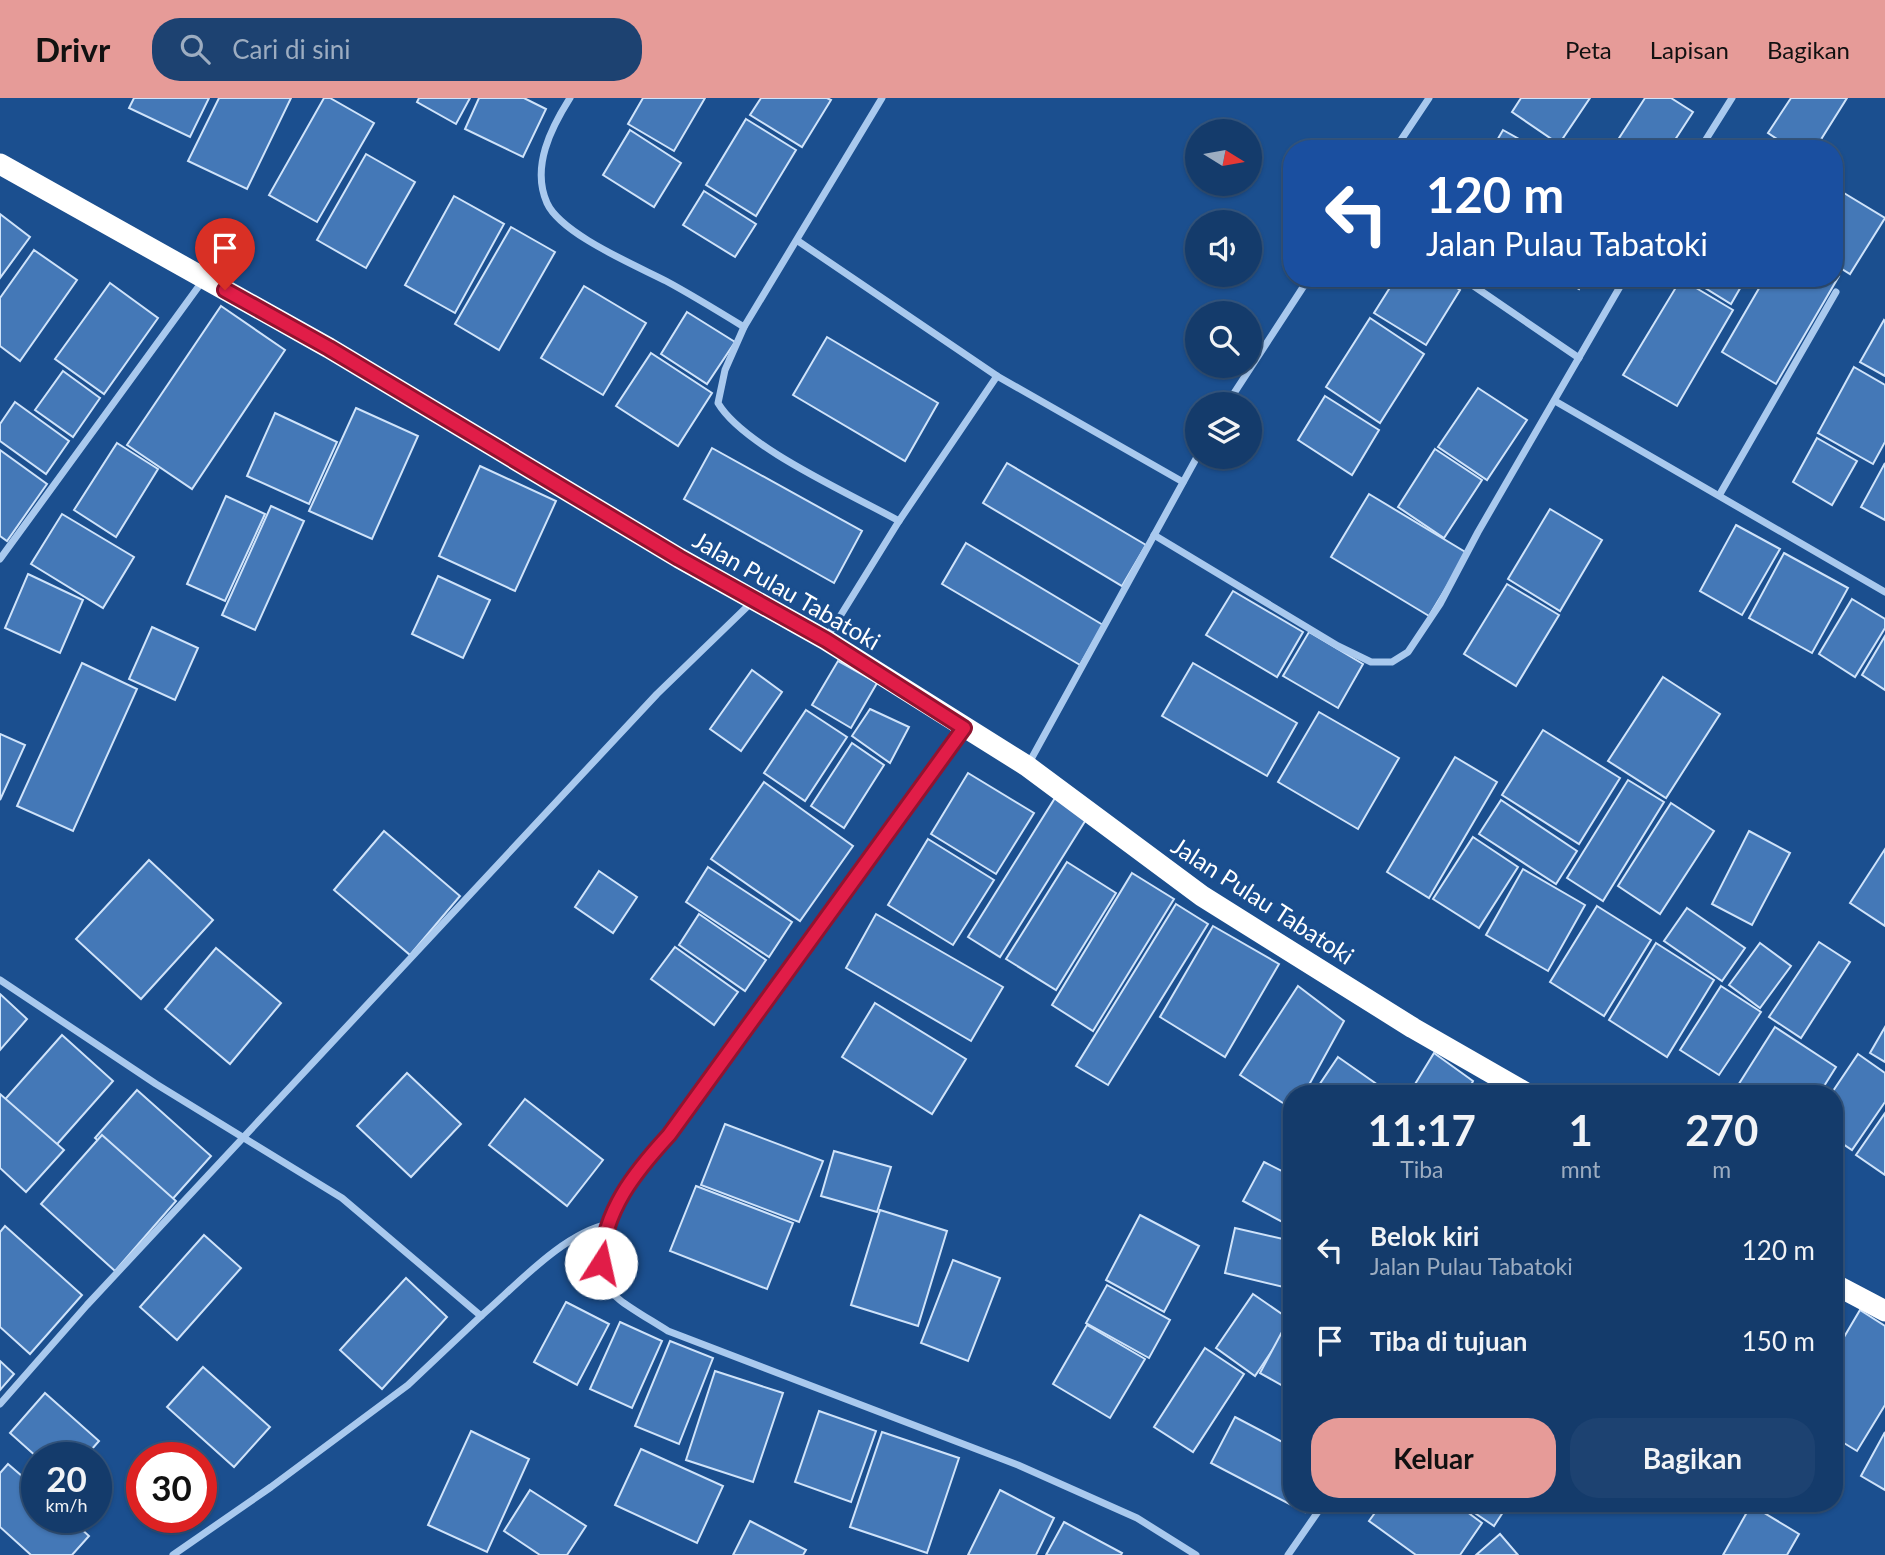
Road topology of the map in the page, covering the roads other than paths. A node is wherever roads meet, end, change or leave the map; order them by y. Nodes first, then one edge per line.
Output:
1 (570, 98) edge
2 (882, 98) edge
3 (1429, 98) edge
4 (1732, 98) edge
5 (1401, 140) edge
6 (1706, 140) edge
7 (0, 164) edge
8 (798, 241) junction
9 (204, 279) junction
10 (1303, 287) edge
11 (1475, 287) edge
12 (1620, 287) edge
13 (1836, 292) dead end
14 (744, 327) junction
15 (1579, 358) junction
16 (998, 376) junction
17 (1235, 392) edge
18 (1555, 401) junction
19 (1190, 469) edge
20 (1183, 482) junction
21 (1720, 494) junction
22 (899, 521) junction
23 (1154, 535) junction
24 (0, 559) edge
25 (1885, 592) edge
26 (754, 601) junction
27 (826, 640) junction
28 (964, 728) junction
29 (1027, 766) junction
30 (0, 980) edge
31 (1512, 1085) edge
32 (245, 1136) junction
33 (609, 1224) junction
34 (1843, 1289) edge
35 (1885, 1311) edge
36 (481, 1316) junction
37 (0, 1404) edge
38 (1318, 1512) edge
39 (173, 1555) edge
40 (1196, 1555) edge
41 (1288, 1555) edge

1 - 14 street
2 - 8 street
3 - 5 street
4 - 6 street
7 - 9 highway, Jalan Pulau Tabatoki
8 - 14 street
8 - 16 street
9 - 24 street
9 - 26 highway, Jalan Pulau Tabatoki
10 - 17 street
11 - 15 street
12 - 15 street
13 - 21 street
14 - 22 street
15 - 18 street
16 - 20 street
16 - 22 street
18 - 21 street
18 - 23 street
19 - 20 street
20 - 23 street
21 - 25 street
22 - 27 street
23 - 29 street
26 - 27 highway, Jalan Pulau Tabatoki
26 - 32 street
27 - 28 highway, Jalan Pulau Tabatoki
28 - 29 highway, Jalan Pulau Tabatoki
28 - 33 street
29 - 31 highway, Jalan Pulau Tabatoki
30 - 32 street
32 - 36 street
32 - 37 street
33 - 36 street
33 - 40 street
34 - 35 highway
36 - 39 street
38 - 41 street

